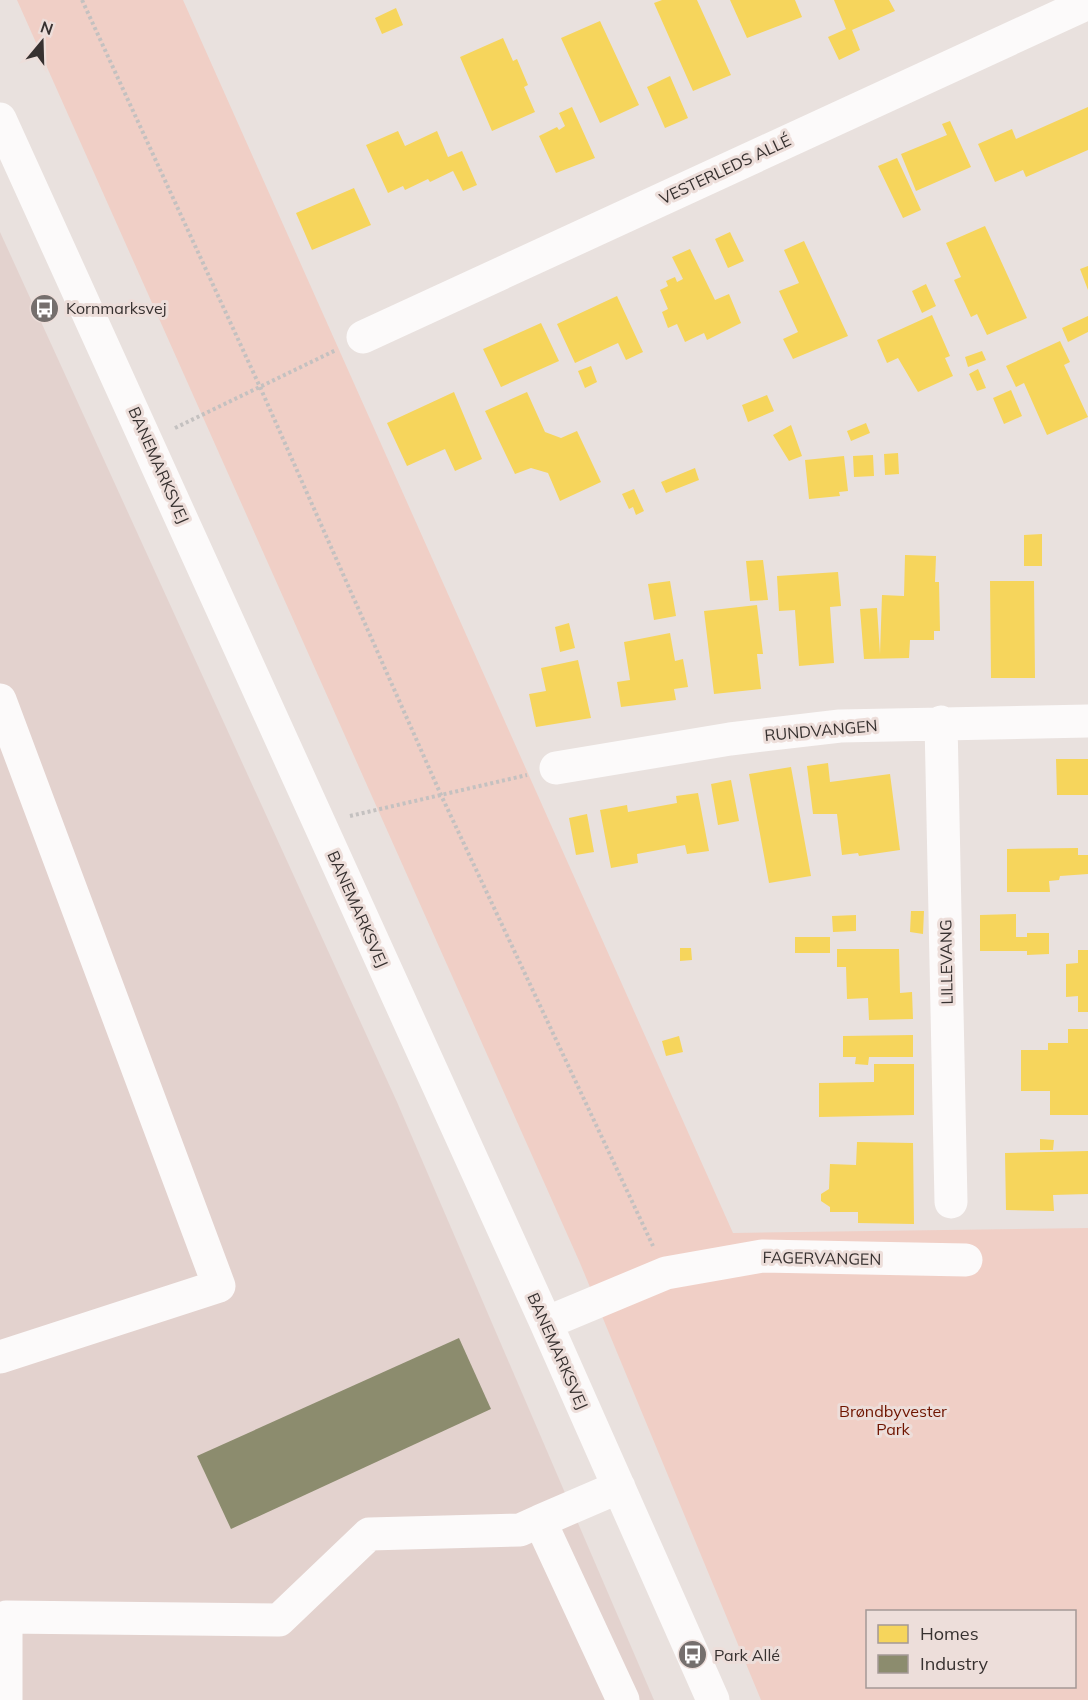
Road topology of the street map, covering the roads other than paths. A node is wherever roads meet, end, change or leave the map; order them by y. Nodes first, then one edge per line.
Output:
1 (1088, 3) edge
2 (0, 118) edge
3 (363, 337) road end
4 (0, 700) edge
5 (1088, 721) edge
6 (941, 722) junction
7 (556, 768) road end
8 (951, 1202) dead end
9 (966, 1260) dead end
10 (546, 1323) junction
11 (0, 1357) edge
12 (619, 1487) junction
13 (540, 1521) junction
14 (6, 1700) edge
15 (623, 1700) edge
16 (713, 1700) edge

1 - 3 street, VESTERLEDS ALLÉ
2 - 10 street, BANEMARKSVEJ
4 - 11 street
5 - 6 street, RUNDVANGEN
6 - 7 street, RUNDVANGEN
6 - 8 street, LILLEVANG
9 - 10 street, FAGERVANGEN
10 - 12 street, BANEMARKSVEJ
12 - 13 street
12 - 16 street, BANEMARKSVEJ
13 - 14 street
13 - 15 street

